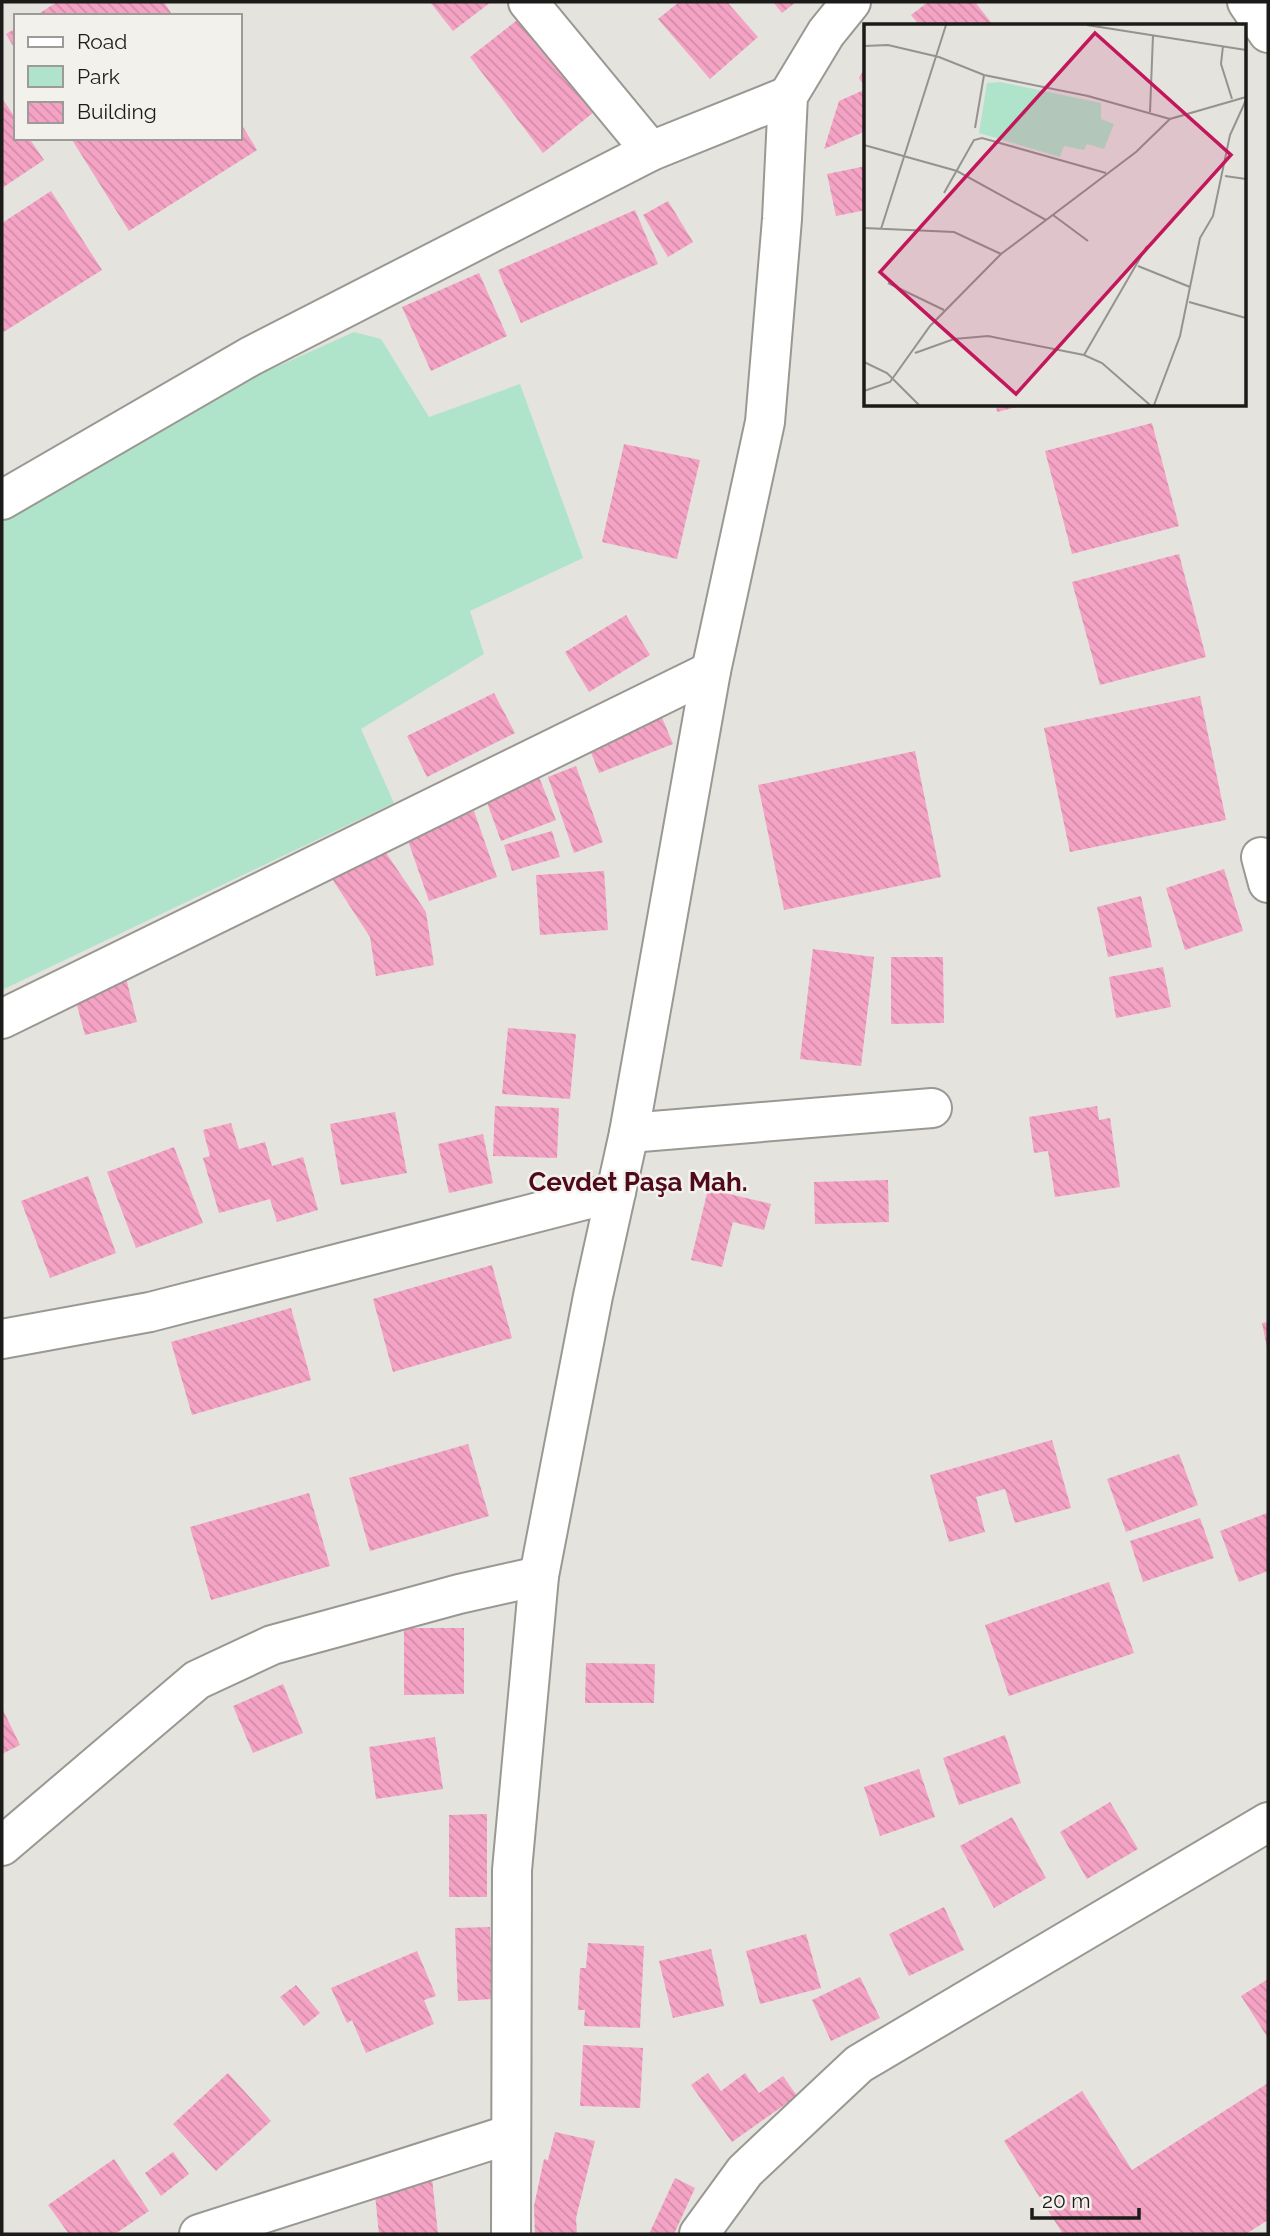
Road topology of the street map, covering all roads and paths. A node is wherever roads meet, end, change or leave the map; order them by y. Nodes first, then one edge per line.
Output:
1 (528, 2) edge
2 (851, 2) edge
3 (1247, 2) edge
4 (1268, 33) edge
5 (788, 96) junction
6 (651, 151) junction
7 (2, 500) edge
8 (711, 671) junction
9 (2, 1019) edge
10 (932, 1108) dead end
11 (629, 1133) junction
12 (616, 1192) junction
13 (2, 1339) edge
14 (539, 1576) junction
15 (1268, 1822) edge
16 (2, 1846) edge
17 (511, 2134) junction
18 (199, 2234) edge
19 (511, 2234) edge
20 (699, 2234) edge

1 - 6 street
2 - 5 street
3 - 4 street
5 - 6 street
5 - 8 street
6 - 7 street
8 - 9 street
8 - 11 street
10 - 11 street
11 - 12 street
12 - 13 street
12 - 14 street
14 - 16 street
14 - 17 street
15 - 20 street
17 - 18 street
17 - 19 street

